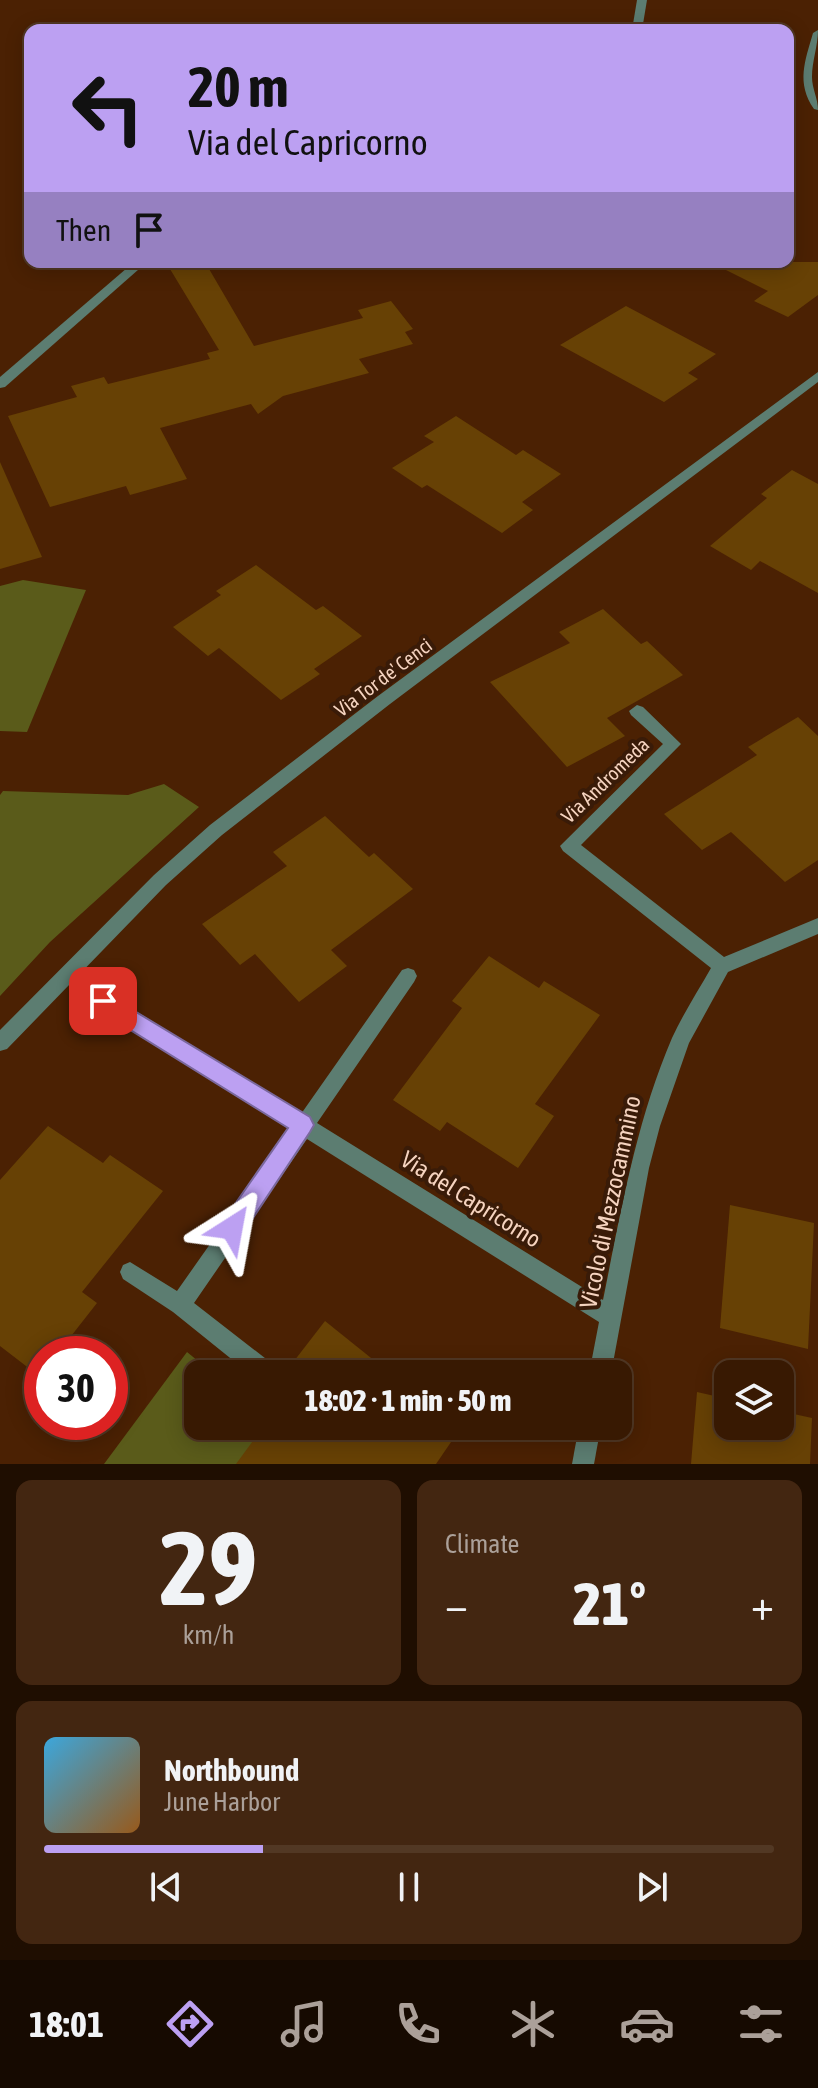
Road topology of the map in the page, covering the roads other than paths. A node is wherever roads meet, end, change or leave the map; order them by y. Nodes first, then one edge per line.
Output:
1 (642, 0) edge
2 (638, 24) edge
3 (818, 33) edge
4 (818, 107) edge
5 (134, 268) edge
6 (818, 376) edge
7 (0, 384) edge
8 (637, 711) dead end
9 (818, 926) edge
10 (722, 966) junction
11 (408, 976) dead end
12 (103, 1001) dead end
13 (0, 1043) edge
14 (303, 1125) junction
15 (130, 1272) dead end
16 (180, 1305) junction
17 (611, 1317) junction
18 (249, 1360) edge
19 (603, 1360) edge
20 (587, 1440) edge
21 (583, 1464) edge

1 - 2 street
3 - 4 street
5 - 7 street
6 - 13 street, Via Tor de' Cenci
8 - 10 street, Via Andromeda
9 - 10 street
10 - 17 street, Vicolo di Mezzocammino
11 - 14 street
12 - 14 street, Via del Capricorno
14 - 16 street
14 - 17 street, Via del Capricorno
15 - 16 street
16 - 18 street
17 - 19 street, Vicolo di Mezzocammino
20 - 21 street

